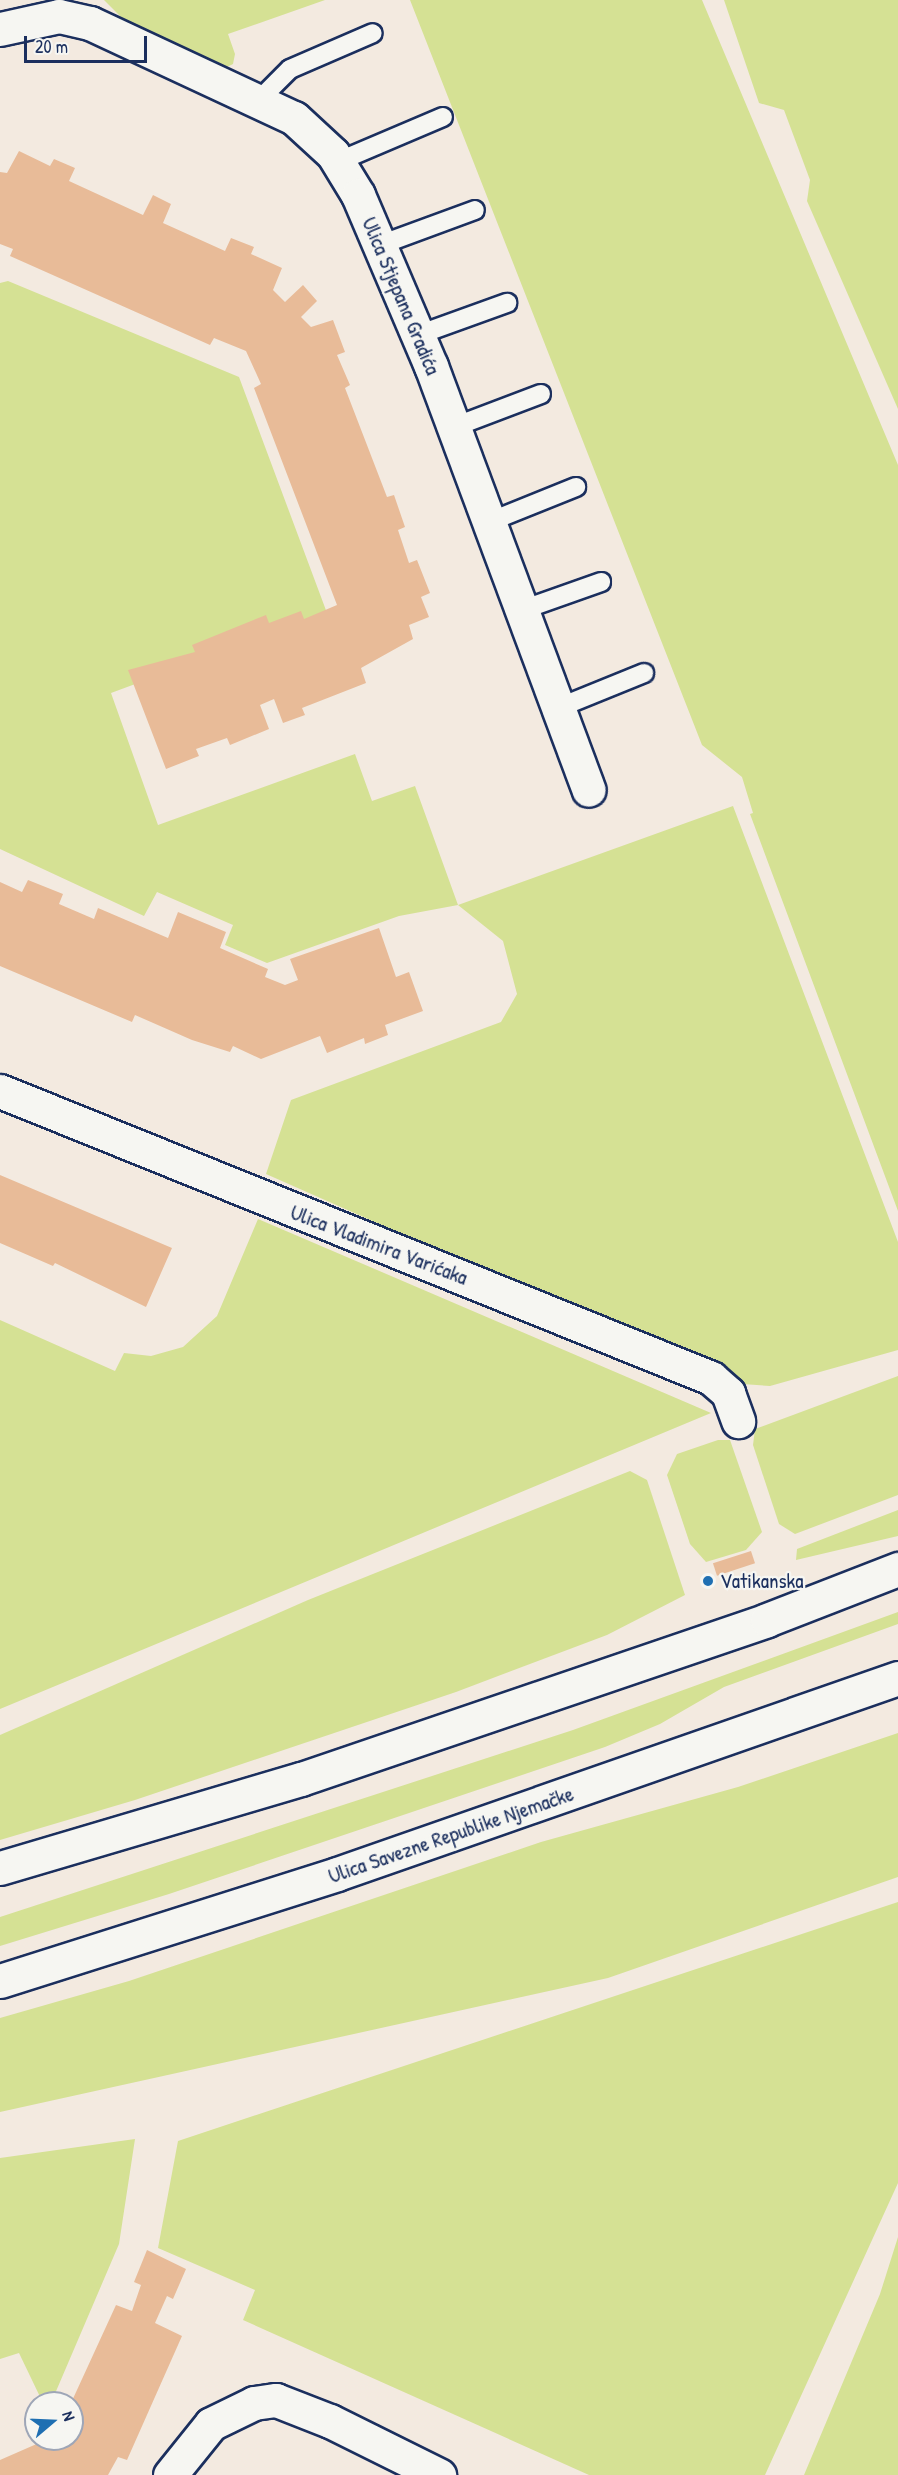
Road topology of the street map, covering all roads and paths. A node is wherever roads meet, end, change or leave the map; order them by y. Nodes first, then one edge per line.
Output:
1 (62, 8) edge
2 (0, 30) edge
3 (373, 33) dead end
4 (258, 101) junction
5 (443, 117) dead end
6 (337, 162) junction
7 (475, 210) dead end
8 (380, 245) junction
9 (507, 303) dead end
10 (418, 335) junction
11 (541, 394) dead end
12 (454, 428) junction
13 (576, 487) dead end
14 (489, 522) junction
15 (600, 582) dead end
16 (522, 610) junction
17 (644, 673) dead end
18 (558, 708) junction
19 (589, 790) dead end
20 (0, 1091) edge
21 (738, 1421) dead end
22 (898, 1569) edge
23 (898, 1678) edge
24 (0, 1868) edge
25 (0, 1981) edge
26 (170, 2475) edge
27 (439, 2475) edge

1 - 2 street, Ulica Stjepana Gradića
1 - 4 street, Ulica Stjepana Gradića
3 - 4 lane
4 - 6 street, Ulica Stjepana Gradića
5 - 6 lane
6 - 8 street, Ulica Stjepana Gradića
7 - 8 lane
8 - 10 street, Ulica Stjepana Gradića
9 - 10 lane
10 - 12 street, Ulica Stjepana Gradića
11 - 12 lane
12 - 14 street, Ulica Stjepana Gradića
13 - 14 lane
14 - 16 street, Ulica Stjepana Gradića
15 - 16 lane
16 - 18 street, Ulica Stjepana Gradića
17 - 18 lane
18 - 19 street, Ulica Stjepana Gradića
20 - 21 street, Ulica Vladimira Varićaka
22 - 24 street
23 - 25 street, Ulica Savezne Republike Njemačke
26 - 27 street

